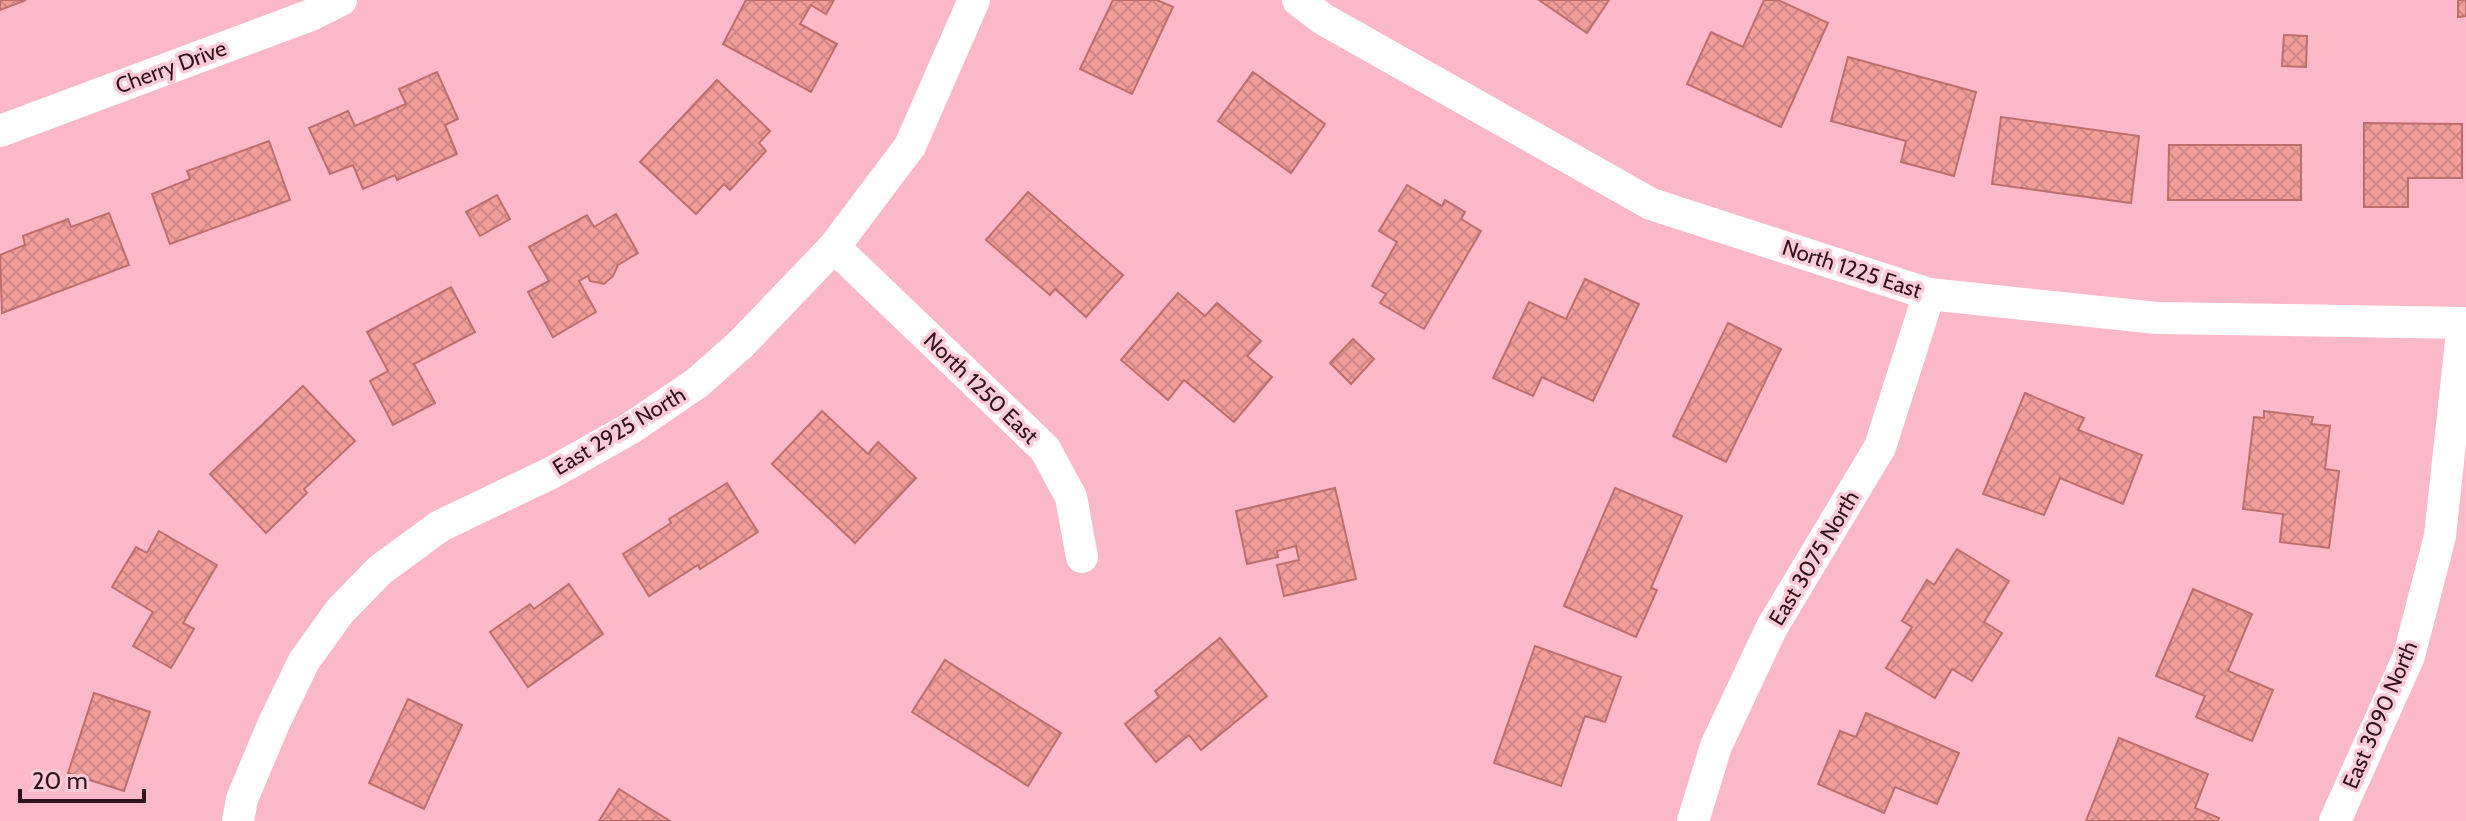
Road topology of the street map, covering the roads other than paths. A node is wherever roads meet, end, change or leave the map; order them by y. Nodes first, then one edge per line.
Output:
1 (341, 0) edge
2 (974, 0) edge
3 (1298, 0) edge
4 (0, 131) edge
5 (834, 247) junction
6 (1929, 294) junction
7 (2465, 323) edge
8 (1082, 557) dead end
9 (238, 821) edge
10 (1693, 821) edge
11 (2335, 821) edge

1 - 4 street, Cherry Drive
2 - 5 street, East 2925 North
3 - 6 street, North 1225 East
5 - 8 street, North 1250 East
5 - 9 street, East 2925 North
6 - 7 street, North 1225 East
6 - 10 street, East 3075 North
7 - 11 street, East 3090 North

